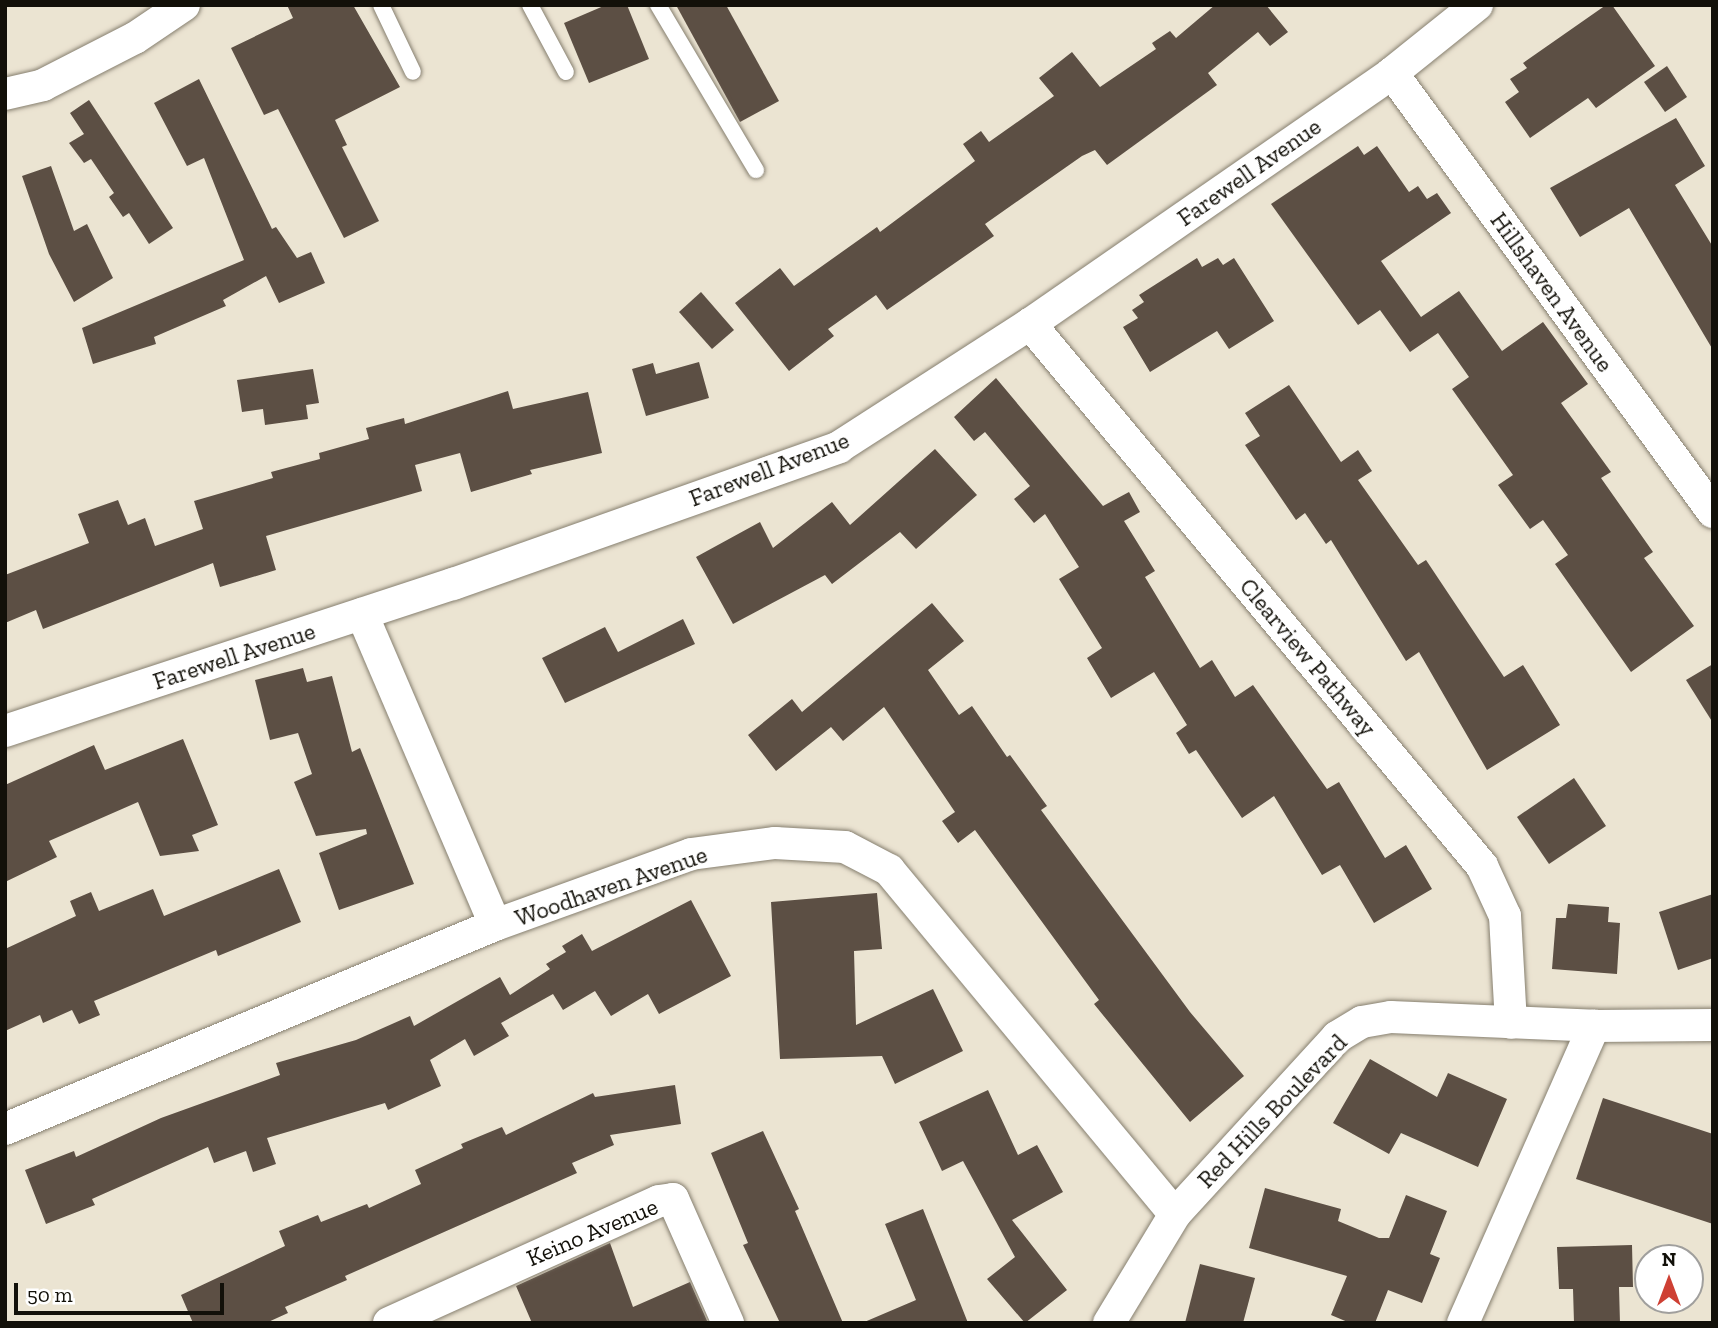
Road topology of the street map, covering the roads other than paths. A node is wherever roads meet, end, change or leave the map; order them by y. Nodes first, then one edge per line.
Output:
1 (184, 5) edge
2 (381, 5) edge
3 (530, 5) edge
4 (658, 5) edge
5 (1477, 5) edge
6 (413, 72) dead end
7 (566, 72) dead end
8 (1392, 73) junction
9 (5, 94) edge
10 (756, 170) dead end
11 (1030, 324) junction
12 (1713, 512) edge
13 (362, 614) junction
14 (5, 731) edge
15 (495, 925) junction
16 (1511, 1023) junction
17 (1713, 1025) edge
18 (1594, 1026) junction
19 (5, 1129) edge
20 (1175, 1214) junction
21 (389, 1323) edge
22 (728, 1323) edge
23 (1109, 1323) edge
24 (1463, 1323) edge

1 - 9 street
2 - 6 lane
3 - 7 lane
4 - 10 lane
5 - 8 street, Farewell Avenue
8 - 11 street, Farewell Avenue
8 - 12 street, Hillshaven Avenue
11 - 13 street, Farewell Avenue
11 - 16 street, Clearview Pathway
13 - 14 street, Farewell Avenue
13 - 15 street
15 - 19 street, Woodhaven Avenue
15 - 20 street, Woodhaven Avenue
16 - 18 street, Red Hills Boulevard
16 - 20 street, Red Hills Boulevard
17 - 18 street, Red Hills Boulevard
18 - 24 street
20 - 23 street, Red Hills Boulevard
21 - 22 street, Keino Avenue

